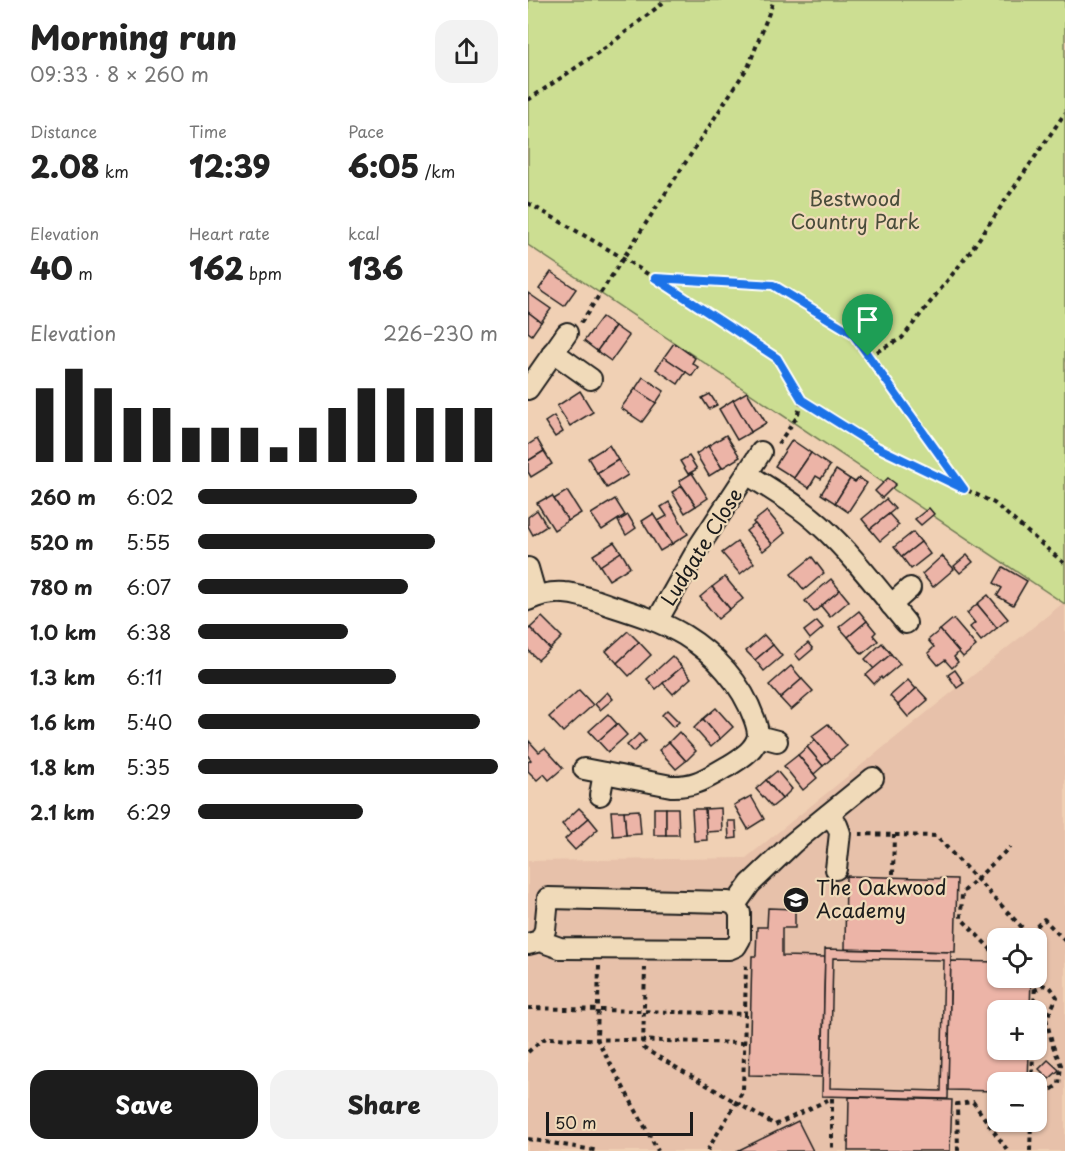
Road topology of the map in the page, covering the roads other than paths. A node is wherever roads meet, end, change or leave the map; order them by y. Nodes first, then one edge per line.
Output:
1 (567, 333) road end
2 (553, 352) junction
3 (591, 379) dead end
4 (528, 389) edge
5 (761, 452) road end
6 (747, 474) junction
7 (528, 568) edge
8 (910, 588) dead end
9 (532, 598) edge
10 (891, 604) junction
11 (657, 621) junction
12 (906, 623) dead end
13 (758, 736) junction
14 (777, 741) dead end
15 (584, 769) dead end
16 (604, 773) junction
17 (873, 778) dead end
18 (600, 795) dead end
19 (828, 815) junction
20 (836, 869) dead end
21 (735, 905) junction
22 (534, 942) edge

1 - 2 street
2 - 3 street
2 - 4 street
5 - 6 street, Ludgate Close
6 - 10 street, Ludgate Close
6 - 11 street, Ludgate Close
7 - 9 street
8 - 10 street
9 - 11 street
10 - 12 street, Ludgate Close
11 - 13 street
13 - 14 street
13 - 16 street
15 - 16 street
16 - 18 street
17 - 19 street
19 - 20 street
19 - 21 street
21 - 22 street
21 - 22 street

